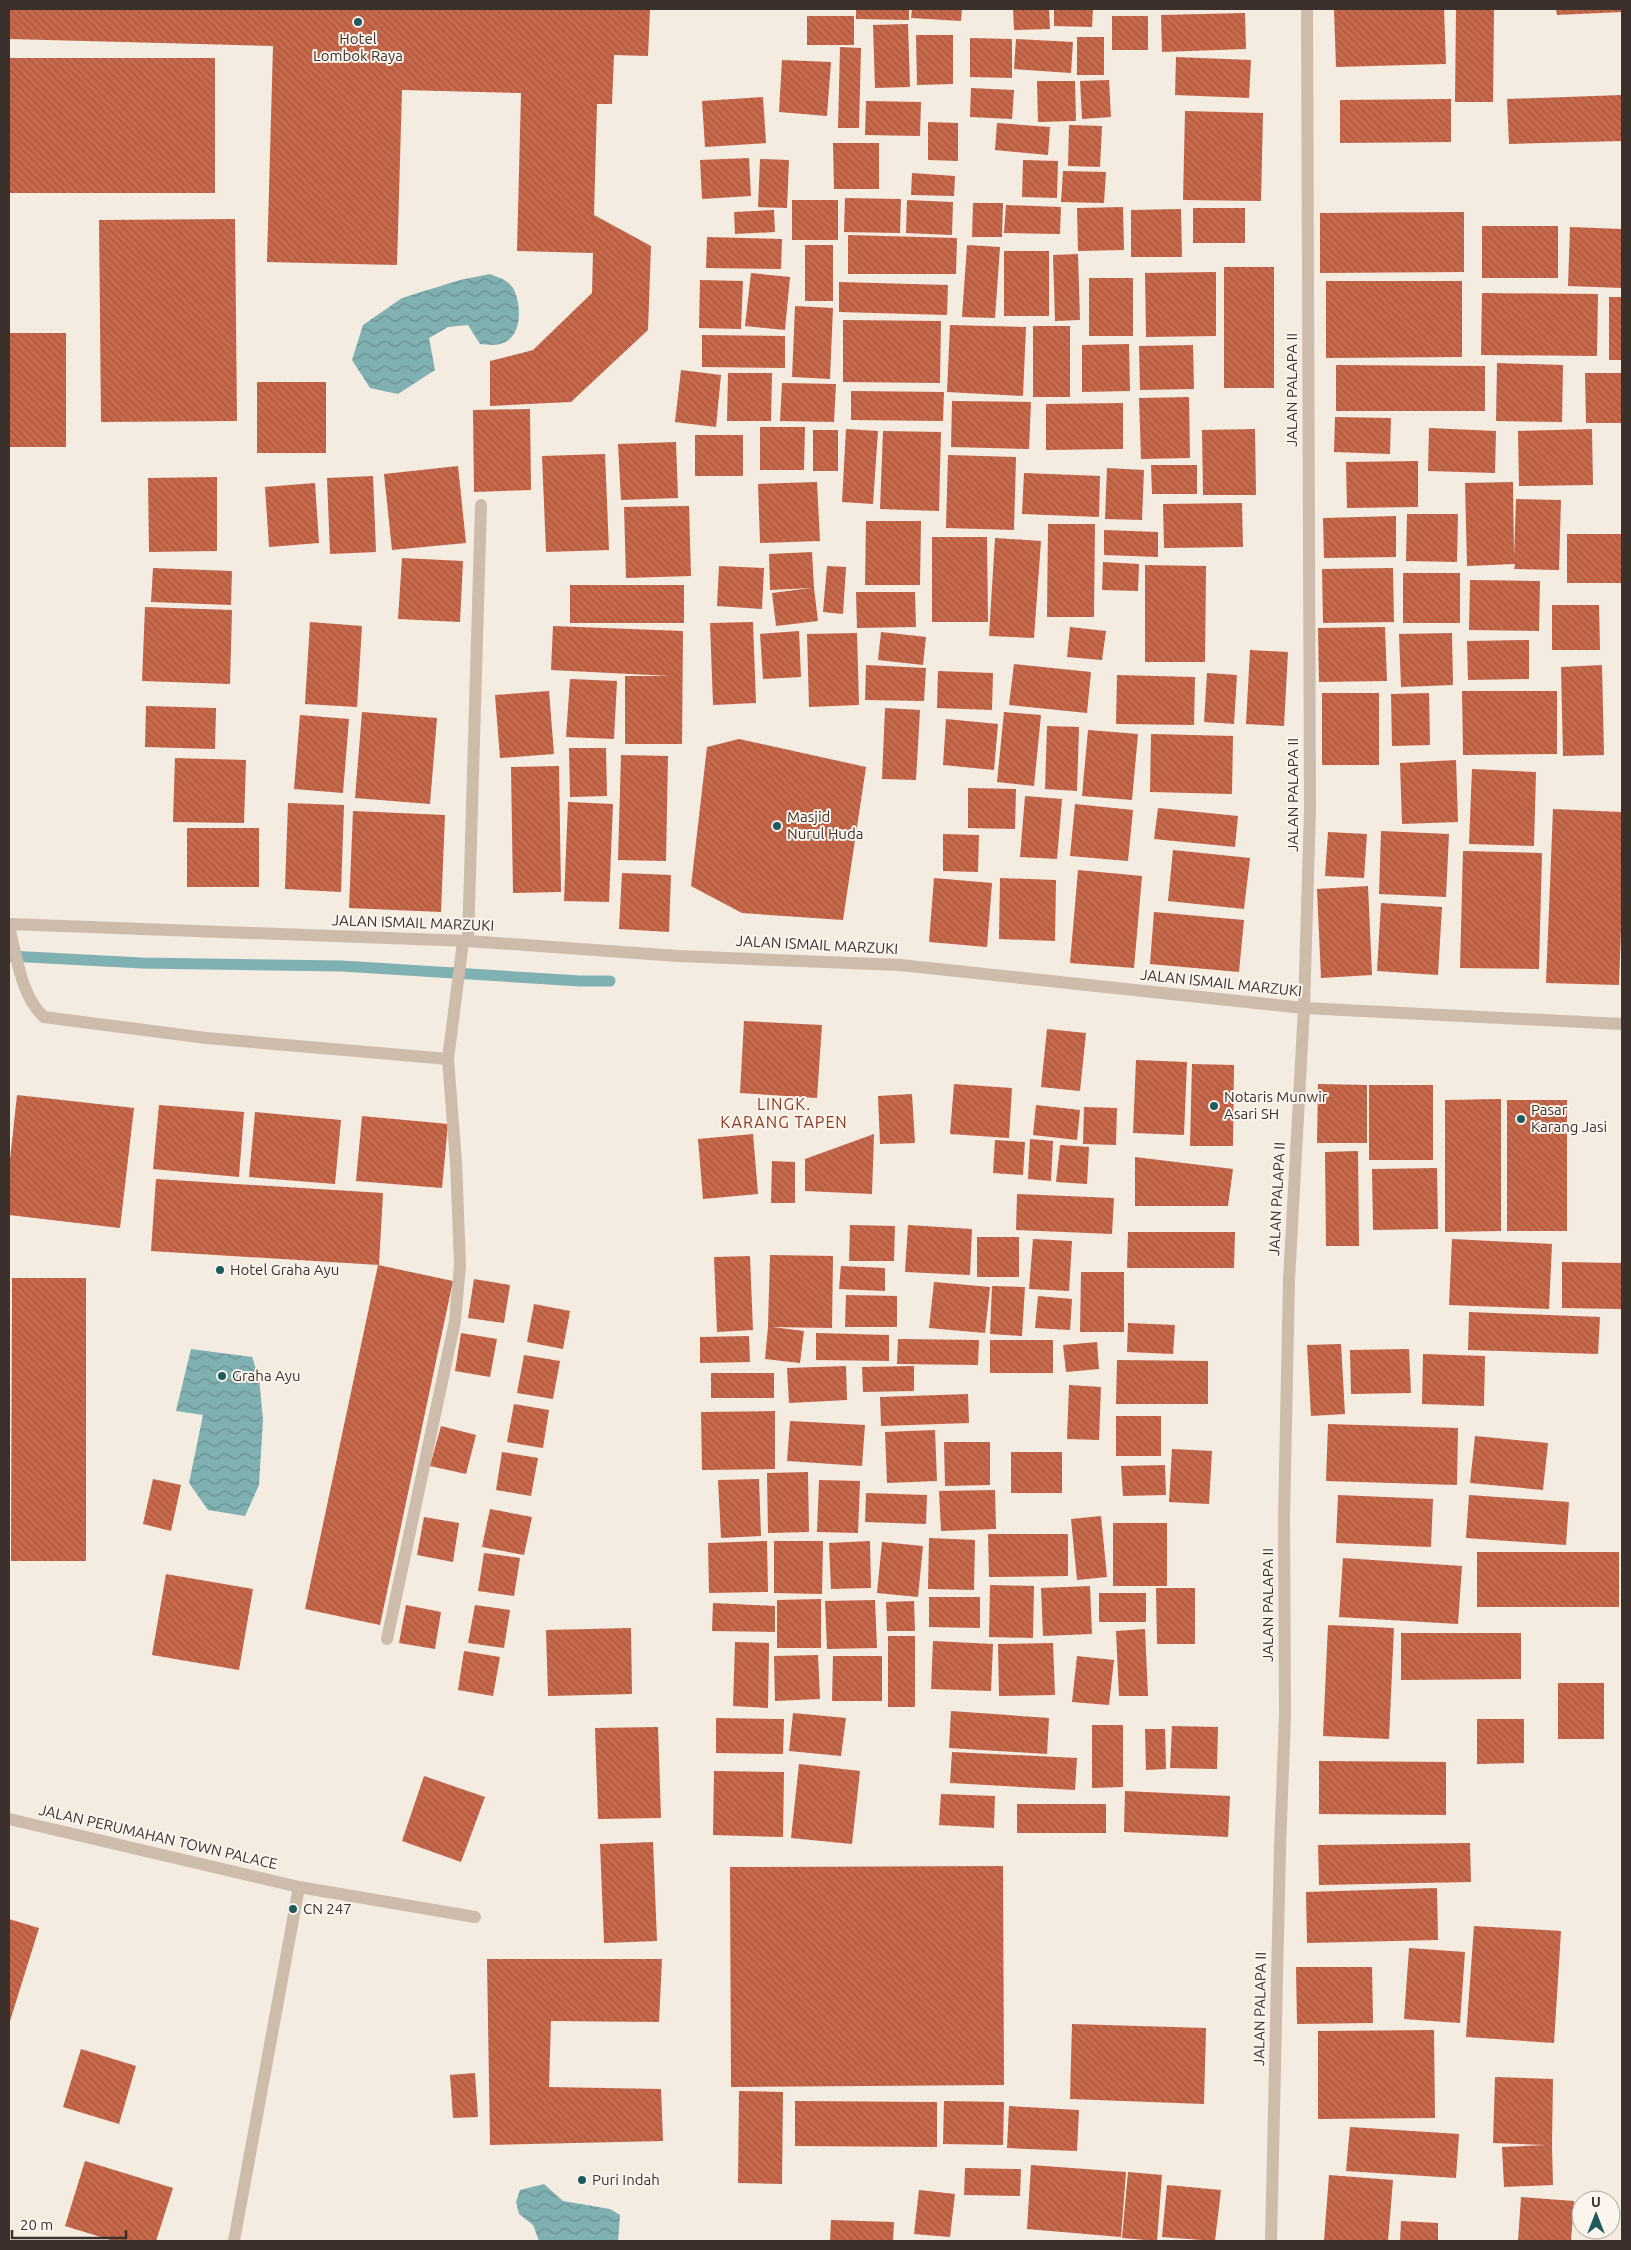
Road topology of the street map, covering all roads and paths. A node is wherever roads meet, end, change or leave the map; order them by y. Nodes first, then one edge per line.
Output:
1 (1307, 9) edge
2 (481, 505) dead end
3 (9, 926) edge
4 (465, 941) junction
5 (1304, 1008) junction
6 (1622, 1024) edge
7 (448, 1058) junction
8 (386, 1639) dead end
9 (9, 1819) edge
10 (299, 1887) junction
11 (475, 1917) dead end
12 (234, 2241) edge
13 (1271, 2241) edge

1 - 5 street, JALAN PALAPA II
2 - 4 street
3 - 4 street, JALAN ISMAIL MARZUKI
3 - 7 street
4 - 5 street, JALAN ISMAIL MARZUKI
4 - 7 street
5 - 6 street, JALAN ISMAIL MARZUKI
5 - 13 street, JALAN PALAPA II
7 - 8 street
9 - 10 street, JALAN PERUMAHAN TOWN PALACE
10 - 11 street, JALAN PERUMAHAN TOWN PALACE
10 - 12 street

